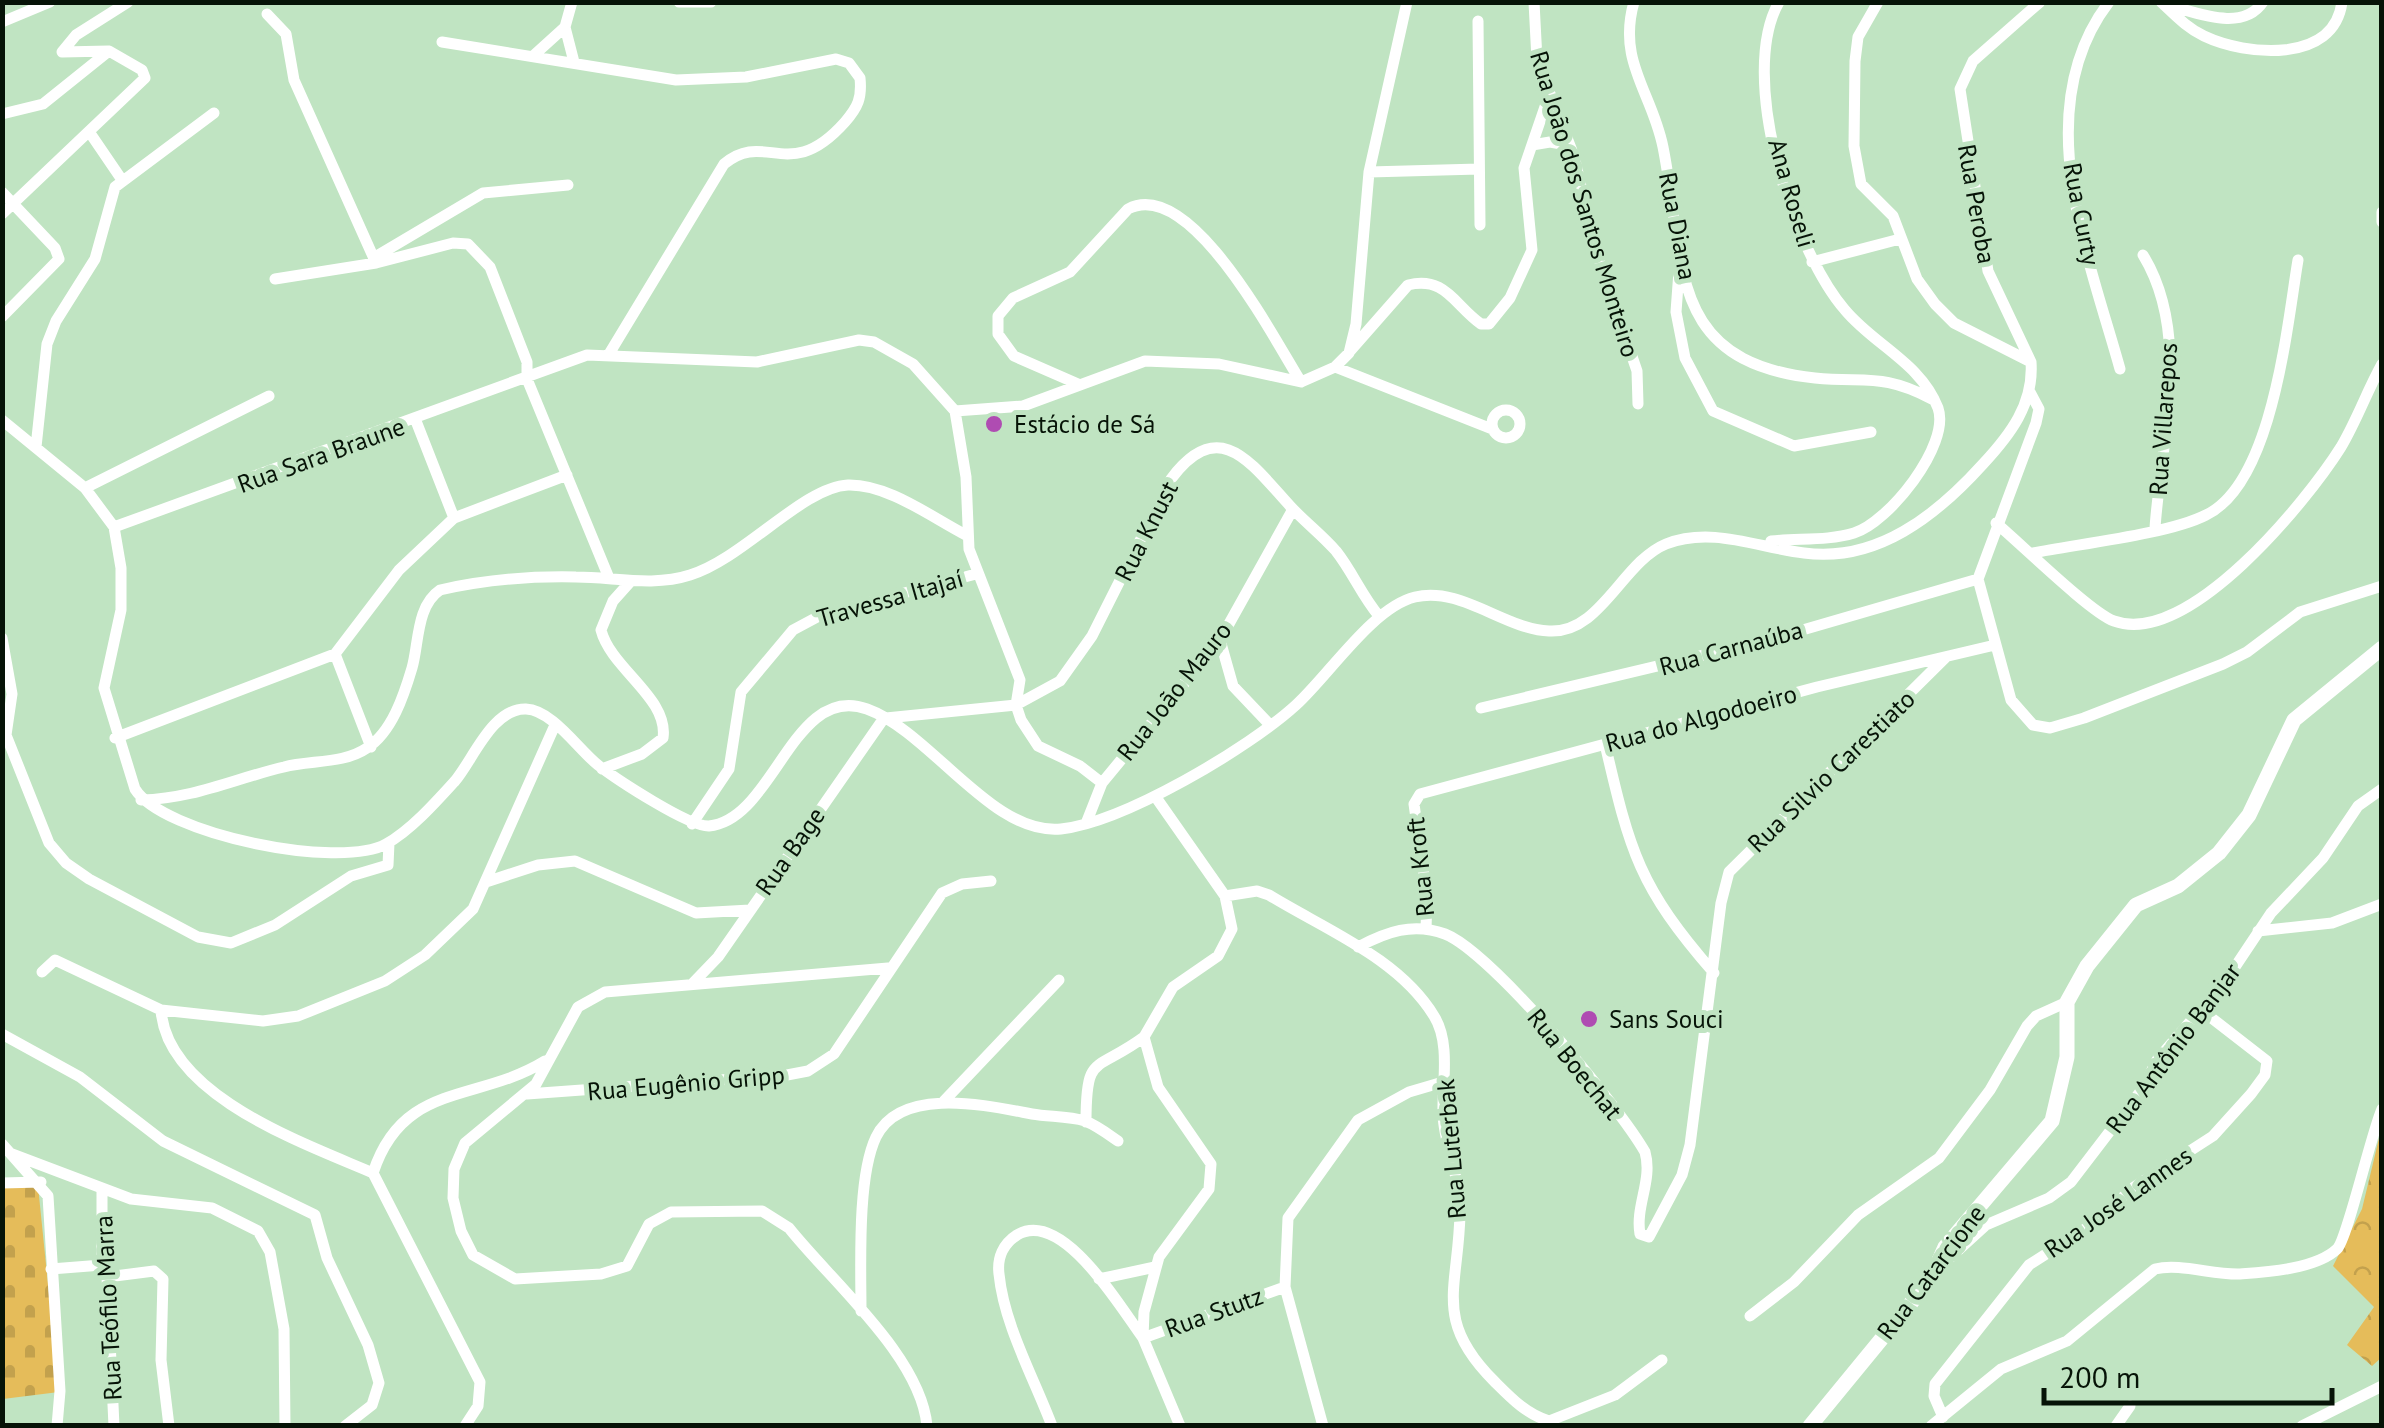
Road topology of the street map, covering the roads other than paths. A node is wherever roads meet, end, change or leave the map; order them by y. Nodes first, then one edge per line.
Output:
1 (50, 2) edge
2 (128, 2) edge
3 (572, 2) edge
4 (679, 2) edge
5 (711, 2) edge
6 (1407, 2) edge
7 (1534, 2) edge
8 (1634, 2) edge
9 (1779, 2) edge
10 (1878, 2) edge
11 (2040, 2) edge
12 (2109, 2) edge
13 (2263, 2) edge
14 (2342, 2) edge
15 (2162, 3) edge
16 (267, 14) dead end
17 (1478, 21) dead end
18 (2, 22) edge
19 (565, 27) junction
20 (442, 42) dead end
21 (109, 51) junction
22 (533, 56) junction
23 (574, 62) junction
24 (1548, 98) junction
25 (214, 113) dead end
26 (2, 114) edge
27 (90, 133) junction
28 (1567, 145) junction
29 (1530, 148) junction
30 (1478, 170) junction
31 (1370, 172) junction
32 (122, 180) junction
33 (568, 185) dead end
34 (2, 192) edge
35 (7, 209) edge
36 (2382, 212) edge
37 (2382, 222) edge
38 (1480, 225) dead end
39 (1900, 239) junction
40 (2143, 255) dead end
41 (376, 260) junction
42 (2298, 260) dead end
43 (1812, 262) junction
44 (1680, 267) junction
45 (275, 279) dead end
46 (2, 317) edge
47 (1349, 353) junction
48 (609, 354) junction
49 (2030, 362) junction
50 (2382, 364) edge
51 (1335, 367) junction
52 (2120, 369) dead end
53 (526, 379) junction
54 (1301, 382) junction
55 (1078, 384) junction
56 (2030, 392) junction
57 (269, 396) dead end
58 (1932, 399) junction
59 (1638, 404) dead end
60 (955, 410) junction
61 (2, 420) edge
62 (416, 420) junction
63 (1492, 429) dead end
64 (1871, 432) dead end
65 (36, 447) junction
66 (567, 476) junction
67 (86, 488) junction
68 (1293, 509) junction
69 (454, 518) junction
70 (1996, 523) junction
71 (114, 527) junction
72 (2155, 528) junction
73 (966, 535) junction
74 (1762, 543) junction
75 (2033, 553) junction
76 (976, 574) junction
77 (609, 578) junction
78 (1978, 579) junction
79 (630, 582) junction
80 (2382, 586) edge
81 (1380, 616) junction
82 (2, 638) edge
83 (1220, 640) junction
84 (1996, 645) junction
85 (2382, 648) edge
86 (335, 654) junction
87 (1946, 657) junction
88 (1016, 705) junction
89 (1481, 708) dead end
90 (884, 718) junction
91 (555, 725) junction
92 (1270, 725) junction
93 (4, 736) edge
94 (116, 738) junction
95 (1605, 744) junction
96 (370, 747) junction
97 (602, 769) junction
98 (1102, 783) junction
99 (2382, 789) edge
100 (1155, 796) junction
101 (142, 800) junction
102 (1414, 804) joint
103 (1087, 821) junction
104 (692, 824) junction
105 (389, 842) junction
106 (991, 881) dead end
107 (484, 886) junction
108 (1225, 896) junction
109 (2382, 904) edge
110 (750, 910) junction
111 (1426, 928) junction
112 (2258, 931) junction
113 (1358, 948) junction
114 (888, 968) junction
115 (42, 972) dead end
116 (1714, 973) junction
117 (1059, 980) dead end
118 (693, 983) junction
119 (2067, 1002) junction
120 (2200, 1009) junction
121 (161, 1010) junction
122 (2, 1034) edge
123 (1144, 1037) junction
124 (545, 1061) junction
125 (1444, 1082) junction
126 (527, 1094) junction
127 (944, 1101) junction
128 (2382, 1109) edge
129 (1086, 1122) junction
130 (1118, 1140) dead end
131 (7, 1149) edge
132 (373, 1173) junction
133 (2, 1182) edge
134 (40, 1182) junction
135 (102, 1191) junction
136 (1648, 1237) joint
137 (1156, 1266) junction
138 (51, 1269) junction
139 (104, 1271) junction
140 (1934, 1272) junction
141 (1098, 1279) junction
142 (1285, 1286) junction
143 (860, 1312) junction
144 (1750, 1316) dead end
145 (1143, 1338) junction
146 (1662, 1360) dead end
147 (2382, 1386) edge
148 (2130, 1406) dead end
149 (1943, 1417) junction
150 (56, 1426) edge
151 (114, 1426) edge
152 (169, 1426) edge
153 (285, 1426) edge
154 (345, 1426) edge
155 (465, 1426) edge
156 (928, 1426) edge
157 (1052, 1426) edge
158 (1180, 1426) edge
159 (1323, 1426) edge
160 (1810, 1426) edge
161 (1930, 1426) edge
162 (2116, 1426) edge
163 (2302, 1426) edge

1 - 18 street
2 - 21 street
3 - 19 street
4 - 5 street
6 - 31 street
7 - 24 street, Rua João dos Santos Monteiro
8 - 44 street, Rua Diana
9 - 43 street, Ana Roseli
10 - 39 street
11 - 49 street, Rua Peroba
12 - 52 street, Rua Curty
13 - 15 street
14 - 15 street
16 - 41 street
17 - 30 street
19 - 22 street
19 - 23 street
20 - 22 street
21 - 26 street
21 - 27 street
22 - 23 street
23 - 48 street
24 - 28 street, Rua João dos Santos Monteiro
24 - 29 street
25 - 32 street
27 - 32 street
27 - 35 street
28 - 29 street
28 - 59 street, Rua João dos Santos Monteiro
29 - 47 street
30 - 31 street
30 - 38 street
31 - 47 street
32 - 65 street
33 - 41 street
34 - 35 street
35 - 46 street
36 - 37 street
39 - 43 street
39 - 49 street
40 - 72 street, Rua Villarepos
41 - 45 street
41 - 53 street
42 - 72 street
43 - 58 street, Ana Roseli
44 - 58 street, Rua Diana
44 - 64 street
47 - 51 street
48 - 53 street, Rua Sara Braune
48 - 60 street, Rua Sara Braune
49 - 56 street, Rua Peroba
50 - 75 street
51 - 54 street
51 - 63 street
53 - 62 street, Rua Sara Braune
53 - 66 street
54 - 55 street
54 - 55 street
55 - 60 street
56 - 70 street
56 - 74 street, Rua Peroba
57 - 67 street
58 - 74 street
60 - 73 street
61 - 65 street
62 - 69 street
62 - 71 street, Rua Sara Braune
65 - 67 street
66 - 69 street
66 - 77 street
67 - 71 street
68 - 81 street, Rua Knust
68 - 83 street, Rua João Mauro
68 - 88 street, Rua Knust
69 - 86 street
70 - 75 street
70 - 78 street
71 - 94 street
72 - 75 street
73 - 76 street
73 - 79 street
74 - 81 street
76 - 88 street
76 - 104 street, Travessa Itajaí
77 - 79 street
77 - 96 street
78 - 84 street
78 - 89 street, Rua Carnaúba
79 - 97 street
80 - 84 street
81 - 92 street
82 - 93 street
83 - 92 street
83 - 98 street, Rua João Mauro
84 - 87 street, Rua do Algodoeiro
85 - 119 street
86 - 94 street
86 - 96 street
87 - 95 street, Rua do Algodoeiro
87 - 116 street, Rua Silvio Carestiato
88 - 90 street, Rua Knust
88 - 98 street
90 - 103 street
90 - 104 street
90 - 110 street, Rua Bage
91 - 97 street
91 - 105 street
91 - 107 street
92 - 100 street
93 - 105 street
94 - 101 street
95 - 102 street, Rua do Algodoeiro
95 - 116 street
96 - 101 street
97 - 104 street
98 - 103 street, Rua João Mauro
99 - 112 street, Rua Antônio Banjar
100 - 103 street
100 - 108 street
101 - 105 street
102 - 111 street, Rua Kroft
106 - 114 street, Rua Eugênio Gripp
107 - 110 street
107 - 121 street
108 - 113 street, Rua Luterbak
108 - 123 street
109 - 112 street
110 - 118 street, Rua Bage
111 - 113 street
111 - 136 street, Rua Boechat
112 - 120 street, Rua Antônio Banjar
113 - 125 street, Rua Luterbak
114 - 118 street
114 - 126 street, Rua Eugênio Gripp
115 - 121 street
116 - 136 street, Rua Silvio Carestiato
117 - 127 street
118 - 124 street
119 - 140 street, Rua Catarcione
119 - 144 street
120 - 140 street, Rua Antônio Banjar
120 - 149 street, Rua José Lannes
121 - 132 street
122 - 154 street
123 - 129 street
123 - 137 street
124 - 126 street
124 - 132 street
125 - 142 street
125 - 146 street, Rua Luterbak
126 - 143 street
127 - 129 street
127 - 143 street
128 - 149 street
129 - 130 street
131 - 134 street
131 - 135 street
132 - 155 street
133 - 134 street
134 - 138 street
135 - 139 street, Rua Teófilo Marra
135 - 153 street
137 - 141 street
137 - 145 street
138 - 139 street
138 - 150 street
139 - 151 street, Rua Teófilo Marra
139 - 152 street
140 - 160 street, Rua Catarcione
141 - 145 street
141 - 157 street
142 - 145 street, Rua Stutz
142 - 159 street
143 - 156 street
145 - 158 street
147 - 163 street
148 - 162 street
149 - 161 street

